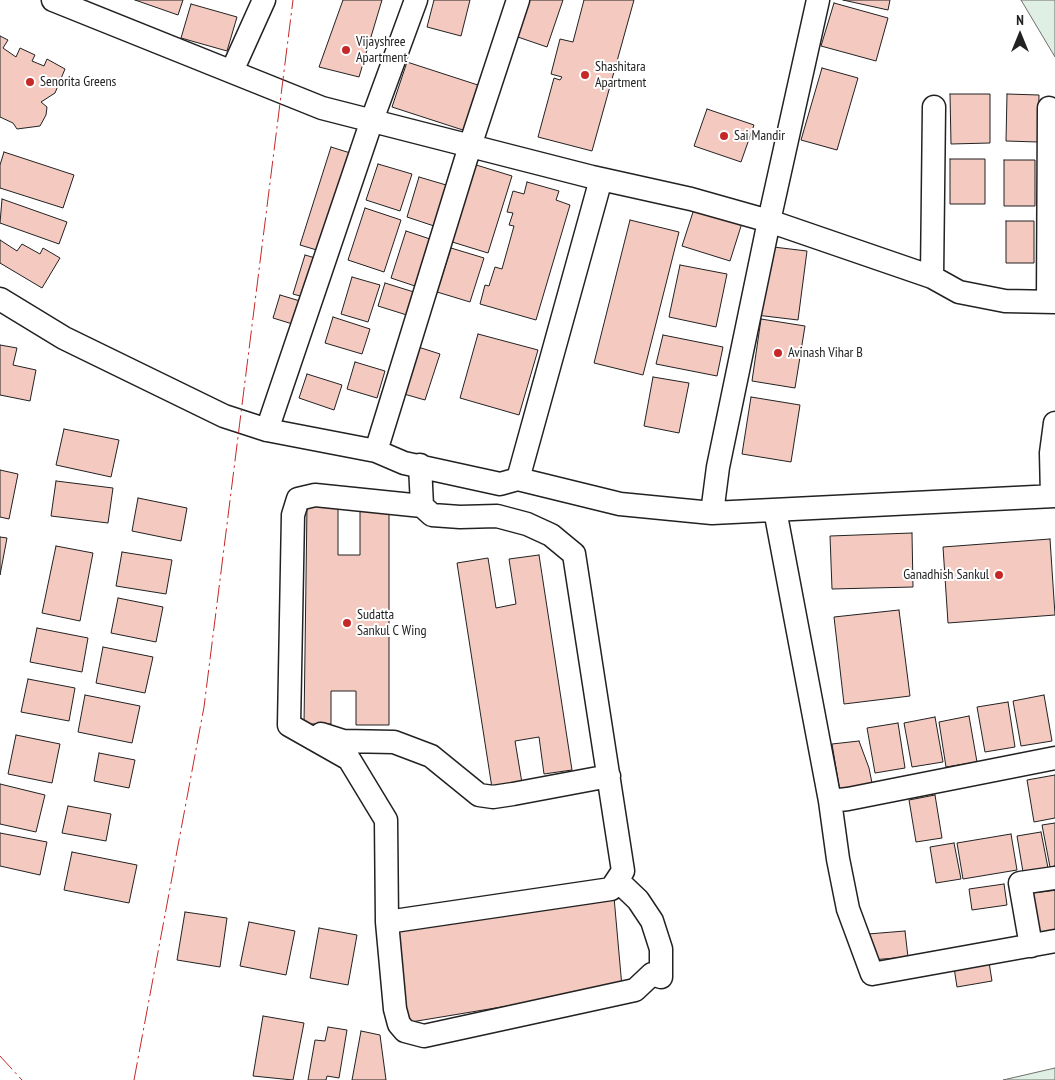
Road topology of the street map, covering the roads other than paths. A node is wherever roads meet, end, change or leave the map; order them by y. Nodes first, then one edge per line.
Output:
1 (53, 0) edge
2 (264, 0) edge
3 (416, 0) edge
4 (518, 0) edge
5 (818, 0) edge
6 (232, 71) junction
7 (934, 107) dead end
8 (1049, 108) dead end
9 (372, 120) junction
10 (470, 146) junction
11 (601, 179) junction
12 (768, 221) junction
13 (932, 277) junction
14 (0, 299) edge
15 (1051, 301) edge
16 (1055, 423) edge
17 (268, 430) junction
18 (378, 444) junction
19 (420, 465) junction
20 (521, 470) junction
21 (1053, 490) edge
22 (422, 506) junction
23 (775, 510) junction
24 (712, 513) junction
25 (289, 725) junction
26 (1055, 758) edge
27 (608, 776) junction
28 (830, 801) junction
29 (1055, 878) edge
30 (617, 880) junction
31 (387, 922) junction
32 (1055, 941) edge
33 (1031, 946) junction

1 - 6 street
2 - 6 street
3 - 9 street
4 - 10 street
5 - 12 street
6 - 9 street
7 - 13 street
8 - 15 street
9 - 10 street
9 - 17 street
10 - 11 street
10 - 18 street
11 - 12 street
11 - 20 street
12 - 13 street
12 - 24 street
13 - 15 street
14 - 17 street
16 - 21 street
17 - 18 street
18 - 19 street
19 - 20 street
19 - 22 street
20 - 24 street
21 - 23 street
22 - 25 street
22 - 27 street
23 - 24 street
23 - 28 street
25 - 27 street
25 - 31 street
26 - 28 street
27 - 30 street
28 - 33 street
29 - 33 street
30 - 31 street
30 - 31 street
32 - 33 street

